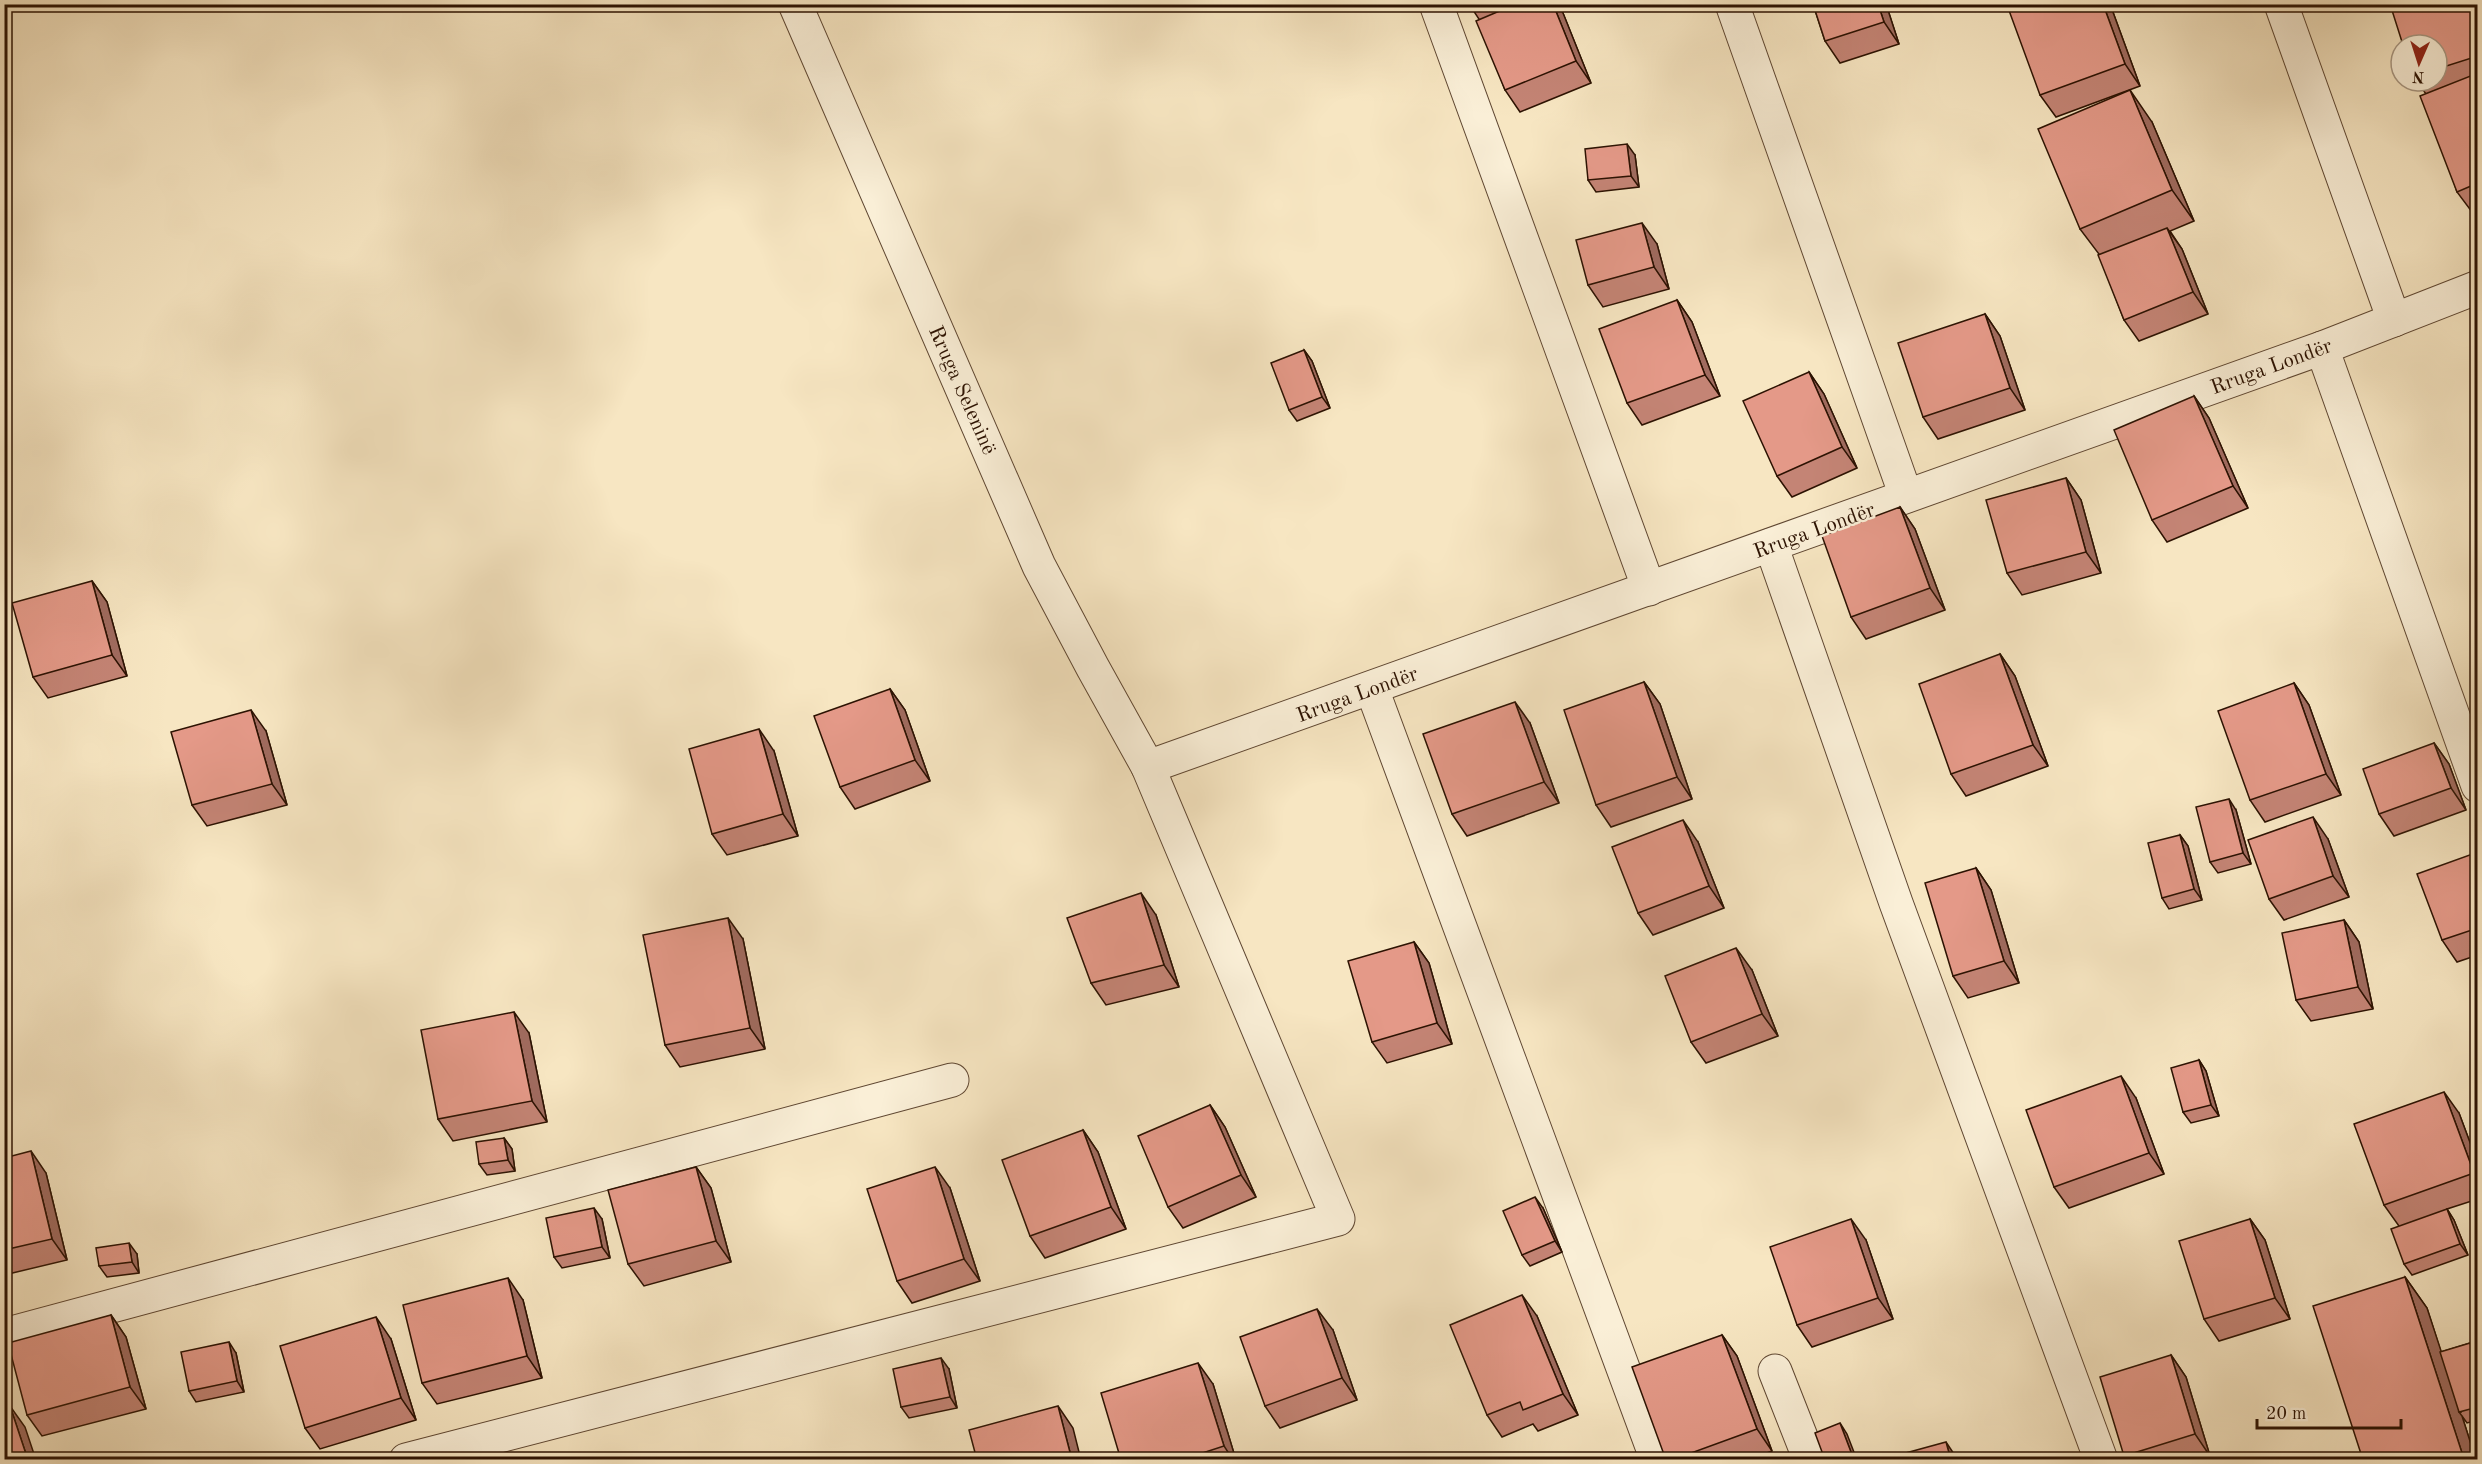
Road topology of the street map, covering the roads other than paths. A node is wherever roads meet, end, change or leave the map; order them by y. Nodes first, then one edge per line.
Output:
1 (795, 4) edge
2 (1436, 4) edge
3 (1732, 4) edge
4 (2281, 4) edge
5 (2478, 287) edge
6 (2394, 320) junction
7 (2322, 348) junction
8 (1906, 496) junction
9 (1771, 545) junction
10 (1649, 589) junction
11 (1372, 689) junction
12 (1148, 767) junction
13 (2478, 786) edge
14 (952, 1080) dead end
15 (4, 1335) edge
16 (1775, 1371) dead end
17 (406, 1460) edge
18 (1657, 1460) edge
19 (1810, 1460) edge
20 (2101, 1460) edge

1 - 12 street, Rruga Seleninë
2 - 10 street
3 - 8 street
4 - 6 street
5 - 6 street, Rruga Londër
6 - 7 street, Rruga Londër
7 - 8 street, Rruga Londër
7 - 13 street
8 - 9 street, Rruga Londër
9 - 10 street, Rruga Londër
9 - 20 street
10 - 11 street, Rruga Londër
11 - 12 street, Rruga Londër
11 - 18 street
12 - 17 street, Rruga Seleninë
14 - 15 street
16 - 19 street

